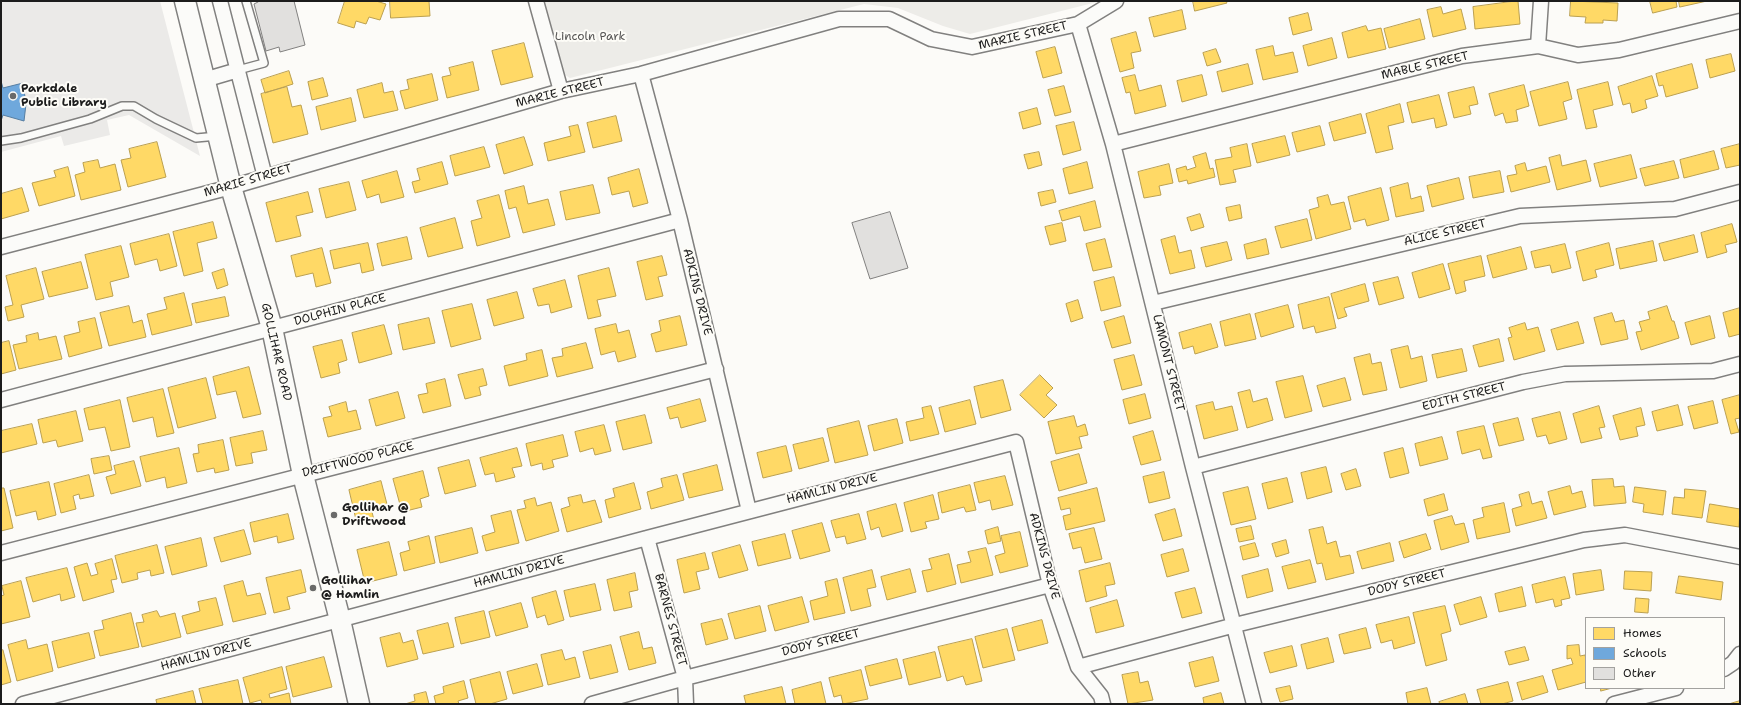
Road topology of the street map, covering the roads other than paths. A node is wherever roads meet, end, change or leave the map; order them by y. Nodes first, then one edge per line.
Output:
1 (185, 1) edge
2 (220, 1) edge
3 (246, 1) edge
4 (536, 1) edge
5 (1116, 1) edge
6 (1541, 1) edge
7 (1740, 21) edge
8 (1078, 24) junction
9 (1538, 46) junction
10 (238, 70) junction
11 (641, 74) junction
12 (204, 80) junction
13 (561, 91) junction
14 (218, 136) junction
15 (1, 141) edge
16 (1113, 144) junction
17 (265, 177) junction
18 (231, 187) junction
19 (1740, 192) edge
20 (680, 220) junction
21 (1, 247) edge
22 (1153, 303) junction
23 (272, 328) junction
24 (1740, 364) edge
25 (716, 369) junction
26 (1, 400) edge
27 (1016, 442) joint
28 (1193, 467) junction
29 (302, 474) junction
30 (749, 511) junction
31 (647, 538) junction
32 (1, 553) edge
33 (1740, 557) edge
34 (1050, 585) junction
35 (340, 620) junction
36 (1235, 625) junction
37 (1740, 654) edge
38 (1078, 667) junction
39 (1725, 668) edge
40 (685, 678) junction
41 (1672, 689) edge
42 (23, 704) edge
43 (359, 704) edge
44 (592, 704) edge
45 (686, 704) edge
46 (1103, 704) edge
47 (1254, 704) edge
48 (1614, 704) edge

1 - 12 main road, GOLLIHAR ROAD
2 - 10 street
3 - 10 lane
4 - 13 street
5 - 8 street, MARIE STREET
6 - 9 street
7 - 9 street, MABLE STREET
8 - 11 street, MARIE STREET
8 - 16 street, LAMONT STREET
9 - 16 street, MABLE STREET
10 - 12 street
10 - 17 street
11 - 13 street, MARIE STREET
11 - 20 street, ADKINS DRIVE
12 - 14 main road, GOLLIHAR ROAD
13 - 17 street, MARIE STREET
14 - 15 lane
14 - 18 main road, GOLLIHAR ROAD
16 - 22 street, LAMONT STREET
17 - 18 street, MARIE STREET
18 - 21 street, MARIE STREET
18 - 23 main road, GOLLIHAR ROAD
19 - 22 street, ALICE STREET
20 - 23 street, DOLPHIN PLACE
20 - 25 street, ADKINS DRIVE
22 - 28 street, LAMONT STREET
23 - 26 street, DOLPHIN PLACE
23 - 29 main road, GOLLIHAR ROAD
24 - 28 street, EDITH STREET
25 - 29 street, DRIFTWOOD PLACE
25 - 30 street, ADKINS DRIVE
27 - 30 street, HAMLIN DRIVE
27 - 34 street, ADKINS DRIVE
28 - 36 street, LAMONT STREET
29 - 32 street, DRIFTWOOD PLACE
29 - 35 main road, GOLLIHAR ROAD
30 - 31 street, HAMLIN DRIVE
31 - 35 street, HAMLIN DRIVE
31 - 40 street, BARNES STREET
33 - 36 street, DODY STREET
34 - 38 street, ADKINS DRIVE
34 - 40 street, DODY STREET
35 - 42 street, HAMLIN DRIVE
35 - 43 main road, GOLLIHAR ROAD
36 - 38 street, DODY STREET
36 - 47 street, LAMONT STREET
37 - 39 street
38 - 46 street, ADKINS DRIVE
40 - 44 street, DODY STREET
40 - 45 street, BARNES STREET
41 - 48 street

